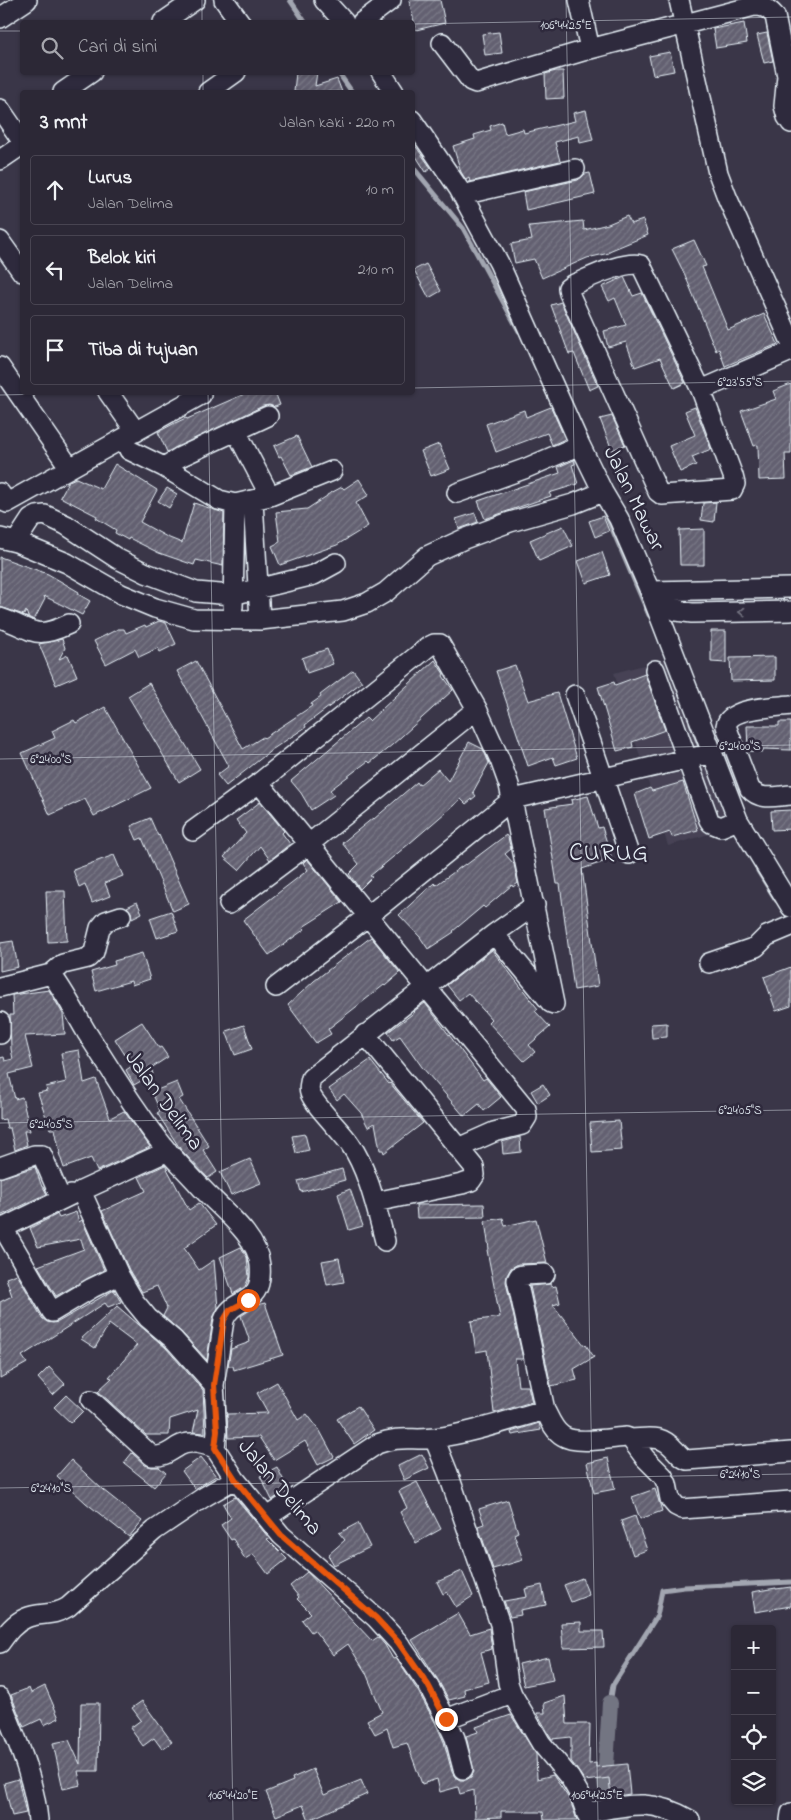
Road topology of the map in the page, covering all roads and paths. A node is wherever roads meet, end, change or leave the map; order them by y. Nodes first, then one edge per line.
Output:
1 (27, 0) edge
2 (195, 0) edge
3 (224, 0) edge
4 (324, 0) edge
5 (392, 0) edge
6 (579, 0) edge
7 (679, 0) edge
8 (0, 18) edge
9 (166, 20) edge
10 (239, 20) edge
11 (342, 20) edge
12 (365, 20) edge
13 (685, 25) junction
14 (442, 43) dead end
15 (590, 49) junction
16 (88, 75) edge
17 (232, 75) edge
18 (383, 75) edge
19 (66, 90) edge
20 (211, 90) edge
21 (393, 90) edge
22 (0, 109) edge
23 (791, 123) edge
24 (415, 124) edge
25 (20, 134) edge
26 (0, 160) edge
27 (575, 169) dead end
28 (462, 195) junction
29 (0, 241) edge
30 (20, 269) edge
31 (791, 342) edge
32 (791, 351) edge
33 (0, 367) edge
34 (701, 390) junction
35 (110, 395) edge
36 (201, 395) edge
37 (268, 416) dead end
38 (236, 431) junction
39 (136, 432) junction
40 (580, 445) junction
41 (129, 450) dead end
42 (164, 467) junction
43 (70, 468) junction
44 (332, 471) dead end
45 (603, 492) junction
46 (0, 493) edge
47 (458, 493) dead end
48 (253, 500) junction
49 (8, 540) edge
50 (336, 563) dead end
51 (791, 588) edge
52 (258, 589) junction
53 (650, 591) junction
54 (668, 591) junction
55 (232, 595) junction
56 (791, 611) edge
57 (0, 618) edge
58 (233, 619) junction
59 (260, 620) junction
60 (70, 624) dead end
61 (667, 674) junction
62 (575, 695) dead end
63 (791, 705) edge
64 (477, 709) junction
65 (701, 756) junction
66 (603, 778) junction
67 (259, 782) junction
68 (791, 795) edge
69 (513, 799) junction
70 (732, 823) junction
71 (193, 831) dead end
72 (309, 844) junction
73 (628, 854) dead end
74 (229, 904) dead end
75 (535, 905) junction
76 (791, 907) edge
77 (121, 916) dead end
78 (368, 916) junction
79 (791, 926) edge
80 (494, 934) junction
81 (709, 963) dead end
82 (52, 974) junction
83 (0, 987) edge
84 (276, 987) dead end
85 (427, 988) junction
86 (0, 1022) edge
87 (0, 1034) edge
88 (365, 1034) junction
89 (458, 1148) junction
90 (168, 1151) junction
91 (0, 1166) edge
92 (81, 1191) junction
93 (61, 1200) junction
94 (375, 1202) junction
95 (1, 1228) edge
96 (385, 1241) dead end
97 (545, 1274) dead end
98 (119, 1275) junction
99 (214, 1385) junction
100 (91, 1400) dead end
101 (545, 1410) junction
102 (434, 1438) junction
103 (631, 1439) junction
104 (215, 1448) junction
105 (791, 1452) edge
106 (235, 1479) junction
107 (791, 1501) edge
108 (267, 1517) junction
109 (0, 1643) edge
110 (512, 1694) junction
111 (0, 1698) edge
112 (446, 1719) junction
113 (463, 1770) dead end
114 (598, 1813) edge
115 (791, 1813) edge
116 (38, 1820) edge
117 (690, 1820) edge
118 (790, 1820) edge

1 - 8 street
2 - 9 street
3 - 10 street
4 - 11 street
5 - 12 street
6 - 15 street
7 - 13 street
13 - 15 street
13 - 23 street
13 - 31 street
14 - 15 street
16 - 19 street
17 - 20 street
18 - 21 street
22 - 25 street
24 - 28 street, Jalan Mawar
25 - 26 street
27 - 28 street
28 - 40 street, Jalan Mawar
29 - 30 street
32 - 34 street
33 - 43 street
34 - 34 street
35 - 39 street
36 - 39 street
37 - 38 street
38 - 42 street
38 - 48 street
39 - 43 street
40 - 45 street, Jalan Mawar
40 - 47 street
41 - 42 street
42 - 48 street
43 - 46 street
44 - 48 street
45 - 53 street, Jalan Mawar
45 - 59 street
48 - 52 street
48 - 55 street
49 - 55 street
49 - 58 street
50 - 52 street
51 - 54 street
52 - 55 street
52 - 59 street
53 - 54 street
53 - 61 street, Jalan Mawar
56 -> 54 street
55 - 58 street
57 - 60 street
58 - 59 street
61 - 65 street, Jalan Mawar
61 - 65 street
62 - 66 street
63 - 68 street
64 - 67 street
64 - 69 street
64 - 72 street
65 - 66 street
65 - 70 street, Jalan Mawar
65 - 70 street
66 - 69 street
66 - 73 street
67 - 71 street
67 - 72 street
69 - 75 street
69 - 78 street
70 - 76 street, Jalan Mawar
72 - 74 street
72 - 78 street
75 - 80 street
75 - 80 street
77 - 82 street
78 - 84 street
78 - 85 street
79 - 81 street
80 - 85 street
82 - 83 street
82 - 90 street, Jalan Delima
85 - 88 street
85 - 89 street
86 - 87 street
88 - 89 street
88 - 94 street
89 - 94 street
90 - 92 street
90 - 99 street, Jalan Delima
91 - 93 street
92 - 93 street
92 - 98 street
93 - 95 street
94 - 96 street
95 - 98 street
97 - 101 street
98 - 99 street
99 - 104 street, Jalan Delima
100 - 104 street
101 - 102 street
101 - 103 street
102 - 108 street
102 - 110 street
103 - 105 street
103 - 107 street
104 - 106 street, Jalan Delima
106 - 108 street, Jalan Delima
106 - 109 street
108 - 112 street, Jalan Delima
110 - 112 street
110 - 114 street
111 - 116 street
112 - 113 street, Jalan Delima
114 - 117 street
115 - 118 street

